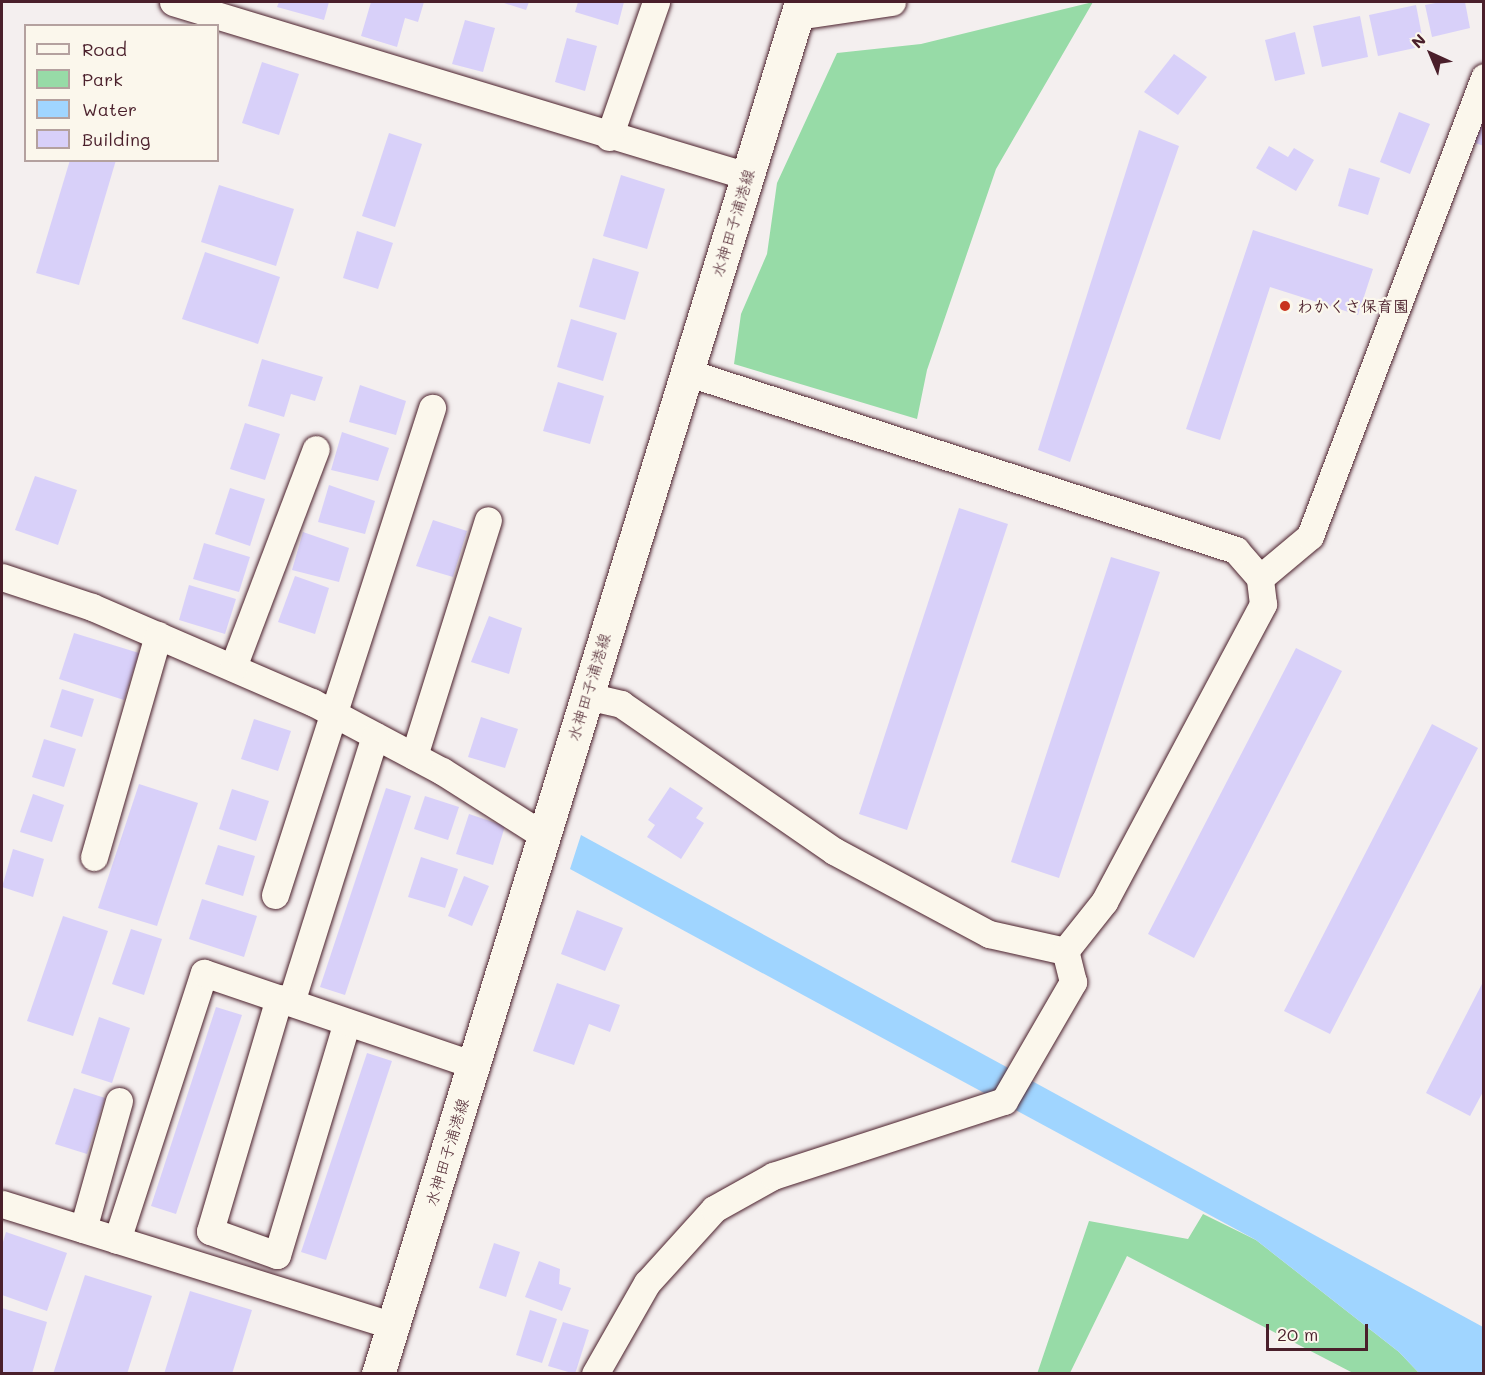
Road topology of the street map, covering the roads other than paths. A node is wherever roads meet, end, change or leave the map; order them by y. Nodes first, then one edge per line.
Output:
1 (173, 2) edge
2 (656, 2) edge
3 (892, 2) edge
4 (799, 9) edge
5 (1484, 77) edge
6 (609, 137) junction
7 (747, 176) junction
8 (686, 372) junction
9 (432, 408) dead end
10 (316, 449) dead end
11 (488, 520) dead end
12 (2, 577) edge
13 (1260, 578) junction
14 (158, 634) junction
15 (232, 667) junction
16 (587, 696) junction
17 (335, 714) junction
18 (375, 736) junction
19 (414, 756) junction
20 (543, 835) junction
21 (94, 857) dead end
22 (275, 895) dead end
23 (1065, 951) junction
24 (285, 1000) junction
25 (347, 1022) junction
26 (474, 1065) junction
27 (119, 1101) dead end
28 (2, 1204) edge
29 (83, 1229) junction
30 (117, 1240) junction
31 (393, 1326) junction
32 (378, 1374) edge
33 (595, 1374) edge

1 - 6 street
2 - 6 street
3 - 4 street
4 - 7 main road, 水神田子浦港線
5 - 13 street
6 - 7 street
7 - 8 main road, 水神田子浦港線
8 - 13 street
8 - 16 main road, 水神田子浦港線
9 - 17 street
10 - 15 street
11 - 19 street
12 - 14 street
13 - 23 street
14 - 15 street
14 - 21 street
15 - 17 street
16 - 20 main road, 水神田子浦港線
16 - 23 street
17 - 18 street
17 - 22 street
18 - 19 street
18 - 24 street
19 - 20 street
20 - 26 main road, 水神田子浦港線
23 - 33 street
24 - 25 street
24 - 25 street
24 - 30 street
25 - 26 street
26 - 31 main road, 水神田子浦港線
27 - 29 street
28 - 29 street
29 - 30 street
30 - 31 street
31 - 32 main road, 水神田子浦港線

